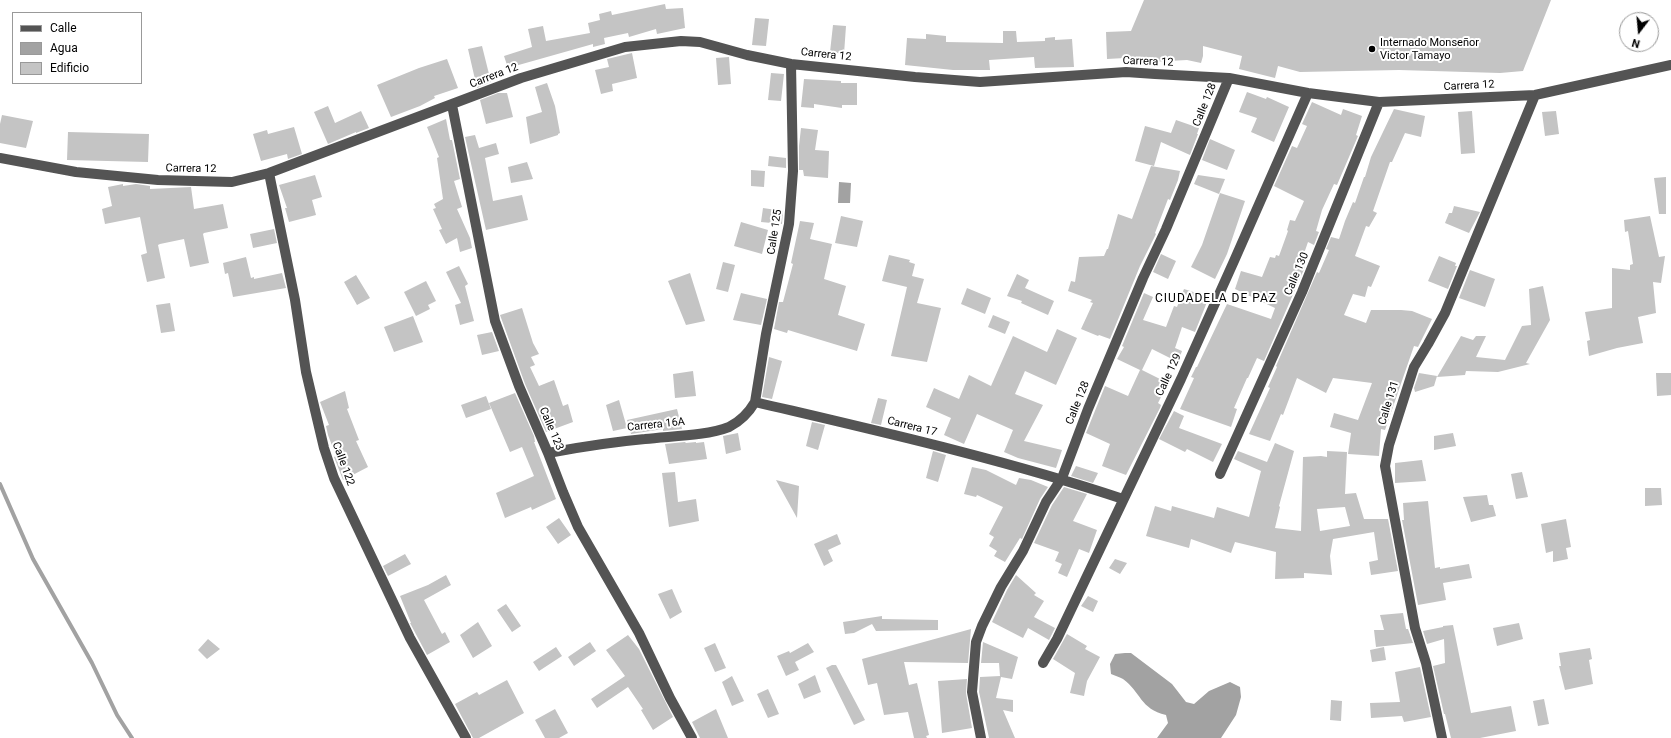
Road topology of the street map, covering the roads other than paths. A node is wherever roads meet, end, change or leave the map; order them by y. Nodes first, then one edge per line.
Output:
1 (791, 64) junction
2 (1671, 65) edge
3 (1229, 78) junction
4 (1308, 93) junction
5 (1535, 95) junction
6 (1380, 102) junction
7 (452, 105) junction
8 (0, 158) edge
9 (269, 173) junction
10 (755, 402) junction
11 (548, 453) junction
12 (1220, 474) dead end
13 (1062, 478) junction
14 (1123, 499) junction
15 (1043, 663) dead end
16 (466, 738) edge
17 (692, 738) edge
18 (981, 738) edge
19 (1442, 738) edge

1 - 3 street, Carrera 12
1 - 7 street, Carrera 12
1 - 10 street, Calle 125
2 - 5 street, Carrera 12
3 - 4 street, Carrera 12
3 - 13 street, Calle 128
4 - 6 street, Carrera 12
4 - 14 street, Calle 129
5 - 6 street, Carrera 12
5 - 19 street, Calle 131
6 - 12 street, Calle 130
7 - 9 street, Carrera 12
7 - 11 street, Calle 123
8 - 9 street, Carrera 12
9 - 16 street, Calle 122
10 - 11 street, Carrera 16A
10 - 13 street, Carrera 17
11 - 17 street, Calle 123
13 - 14 street, Carrera 17
13 - 18 street, Calle 128
14 - 15 street, Calle 129

